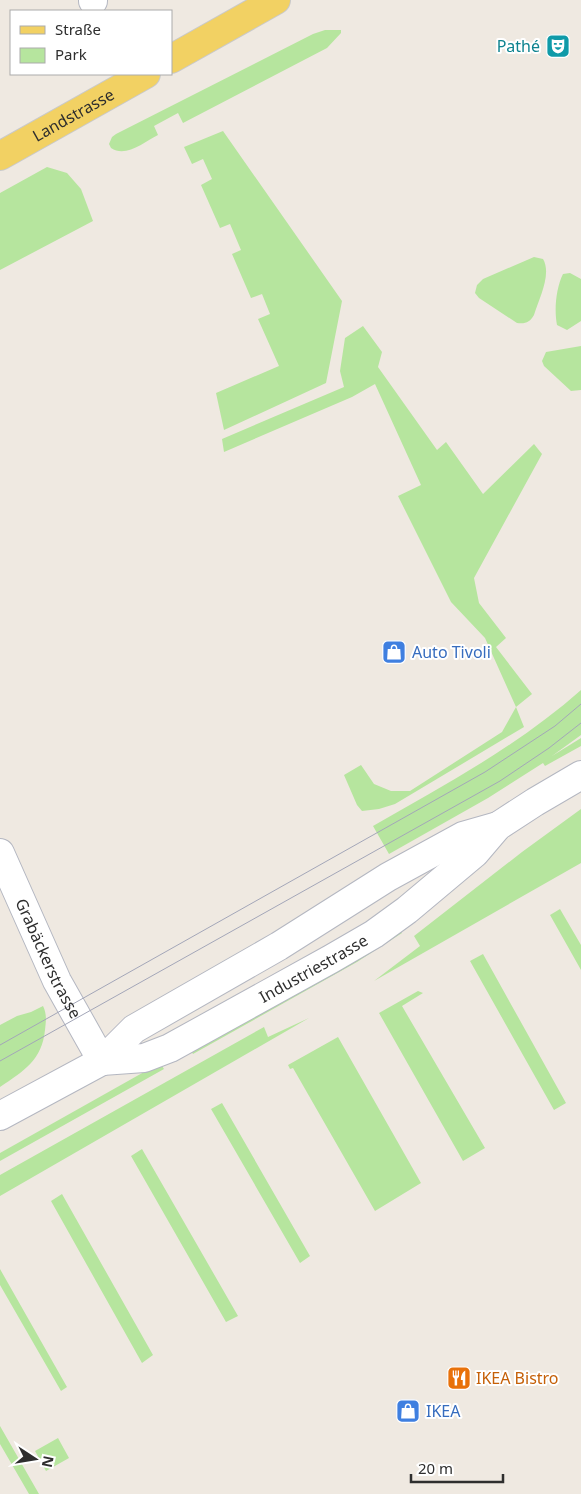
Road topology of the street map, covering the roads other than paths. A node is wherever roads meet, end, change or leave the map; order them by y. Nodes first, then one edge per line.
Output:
1 (276, 0) edge
2 (172, 59) edge
3 (144, 75) edge
4 (0, 156) edge
5 (581, 776) edge
6 (498, 826) junction
7 (0, 853) edge
8 (102, 1061) junction
9 (0, 1116) edge

1 - 2 main road
3 - 4 main road, Landstrasse
5 - 6 street, Industriestrasse
6 - 8 street, Industriestrasse
6 - 8 street, Industriestrasse
7 - 8 street, Grabäckerstrasse
8 - 9 street, Industriestrasse

